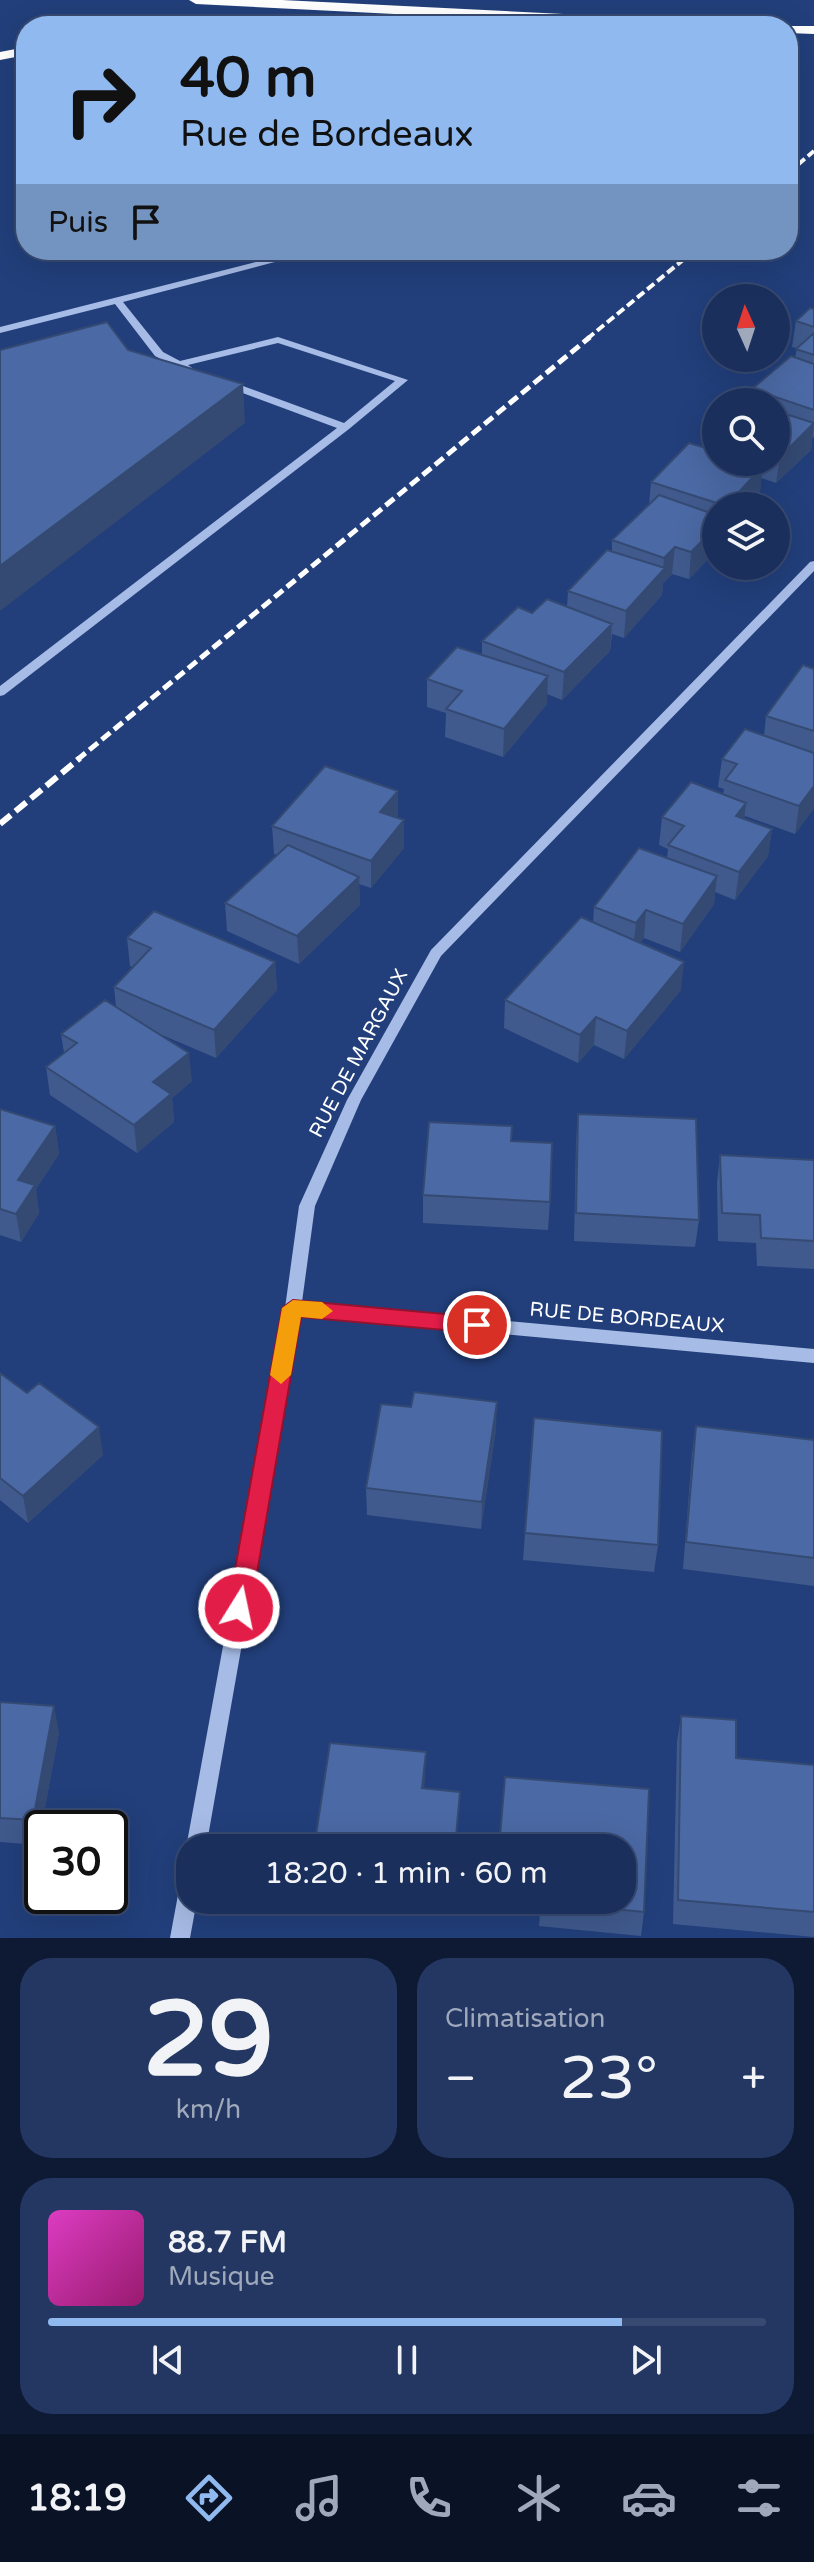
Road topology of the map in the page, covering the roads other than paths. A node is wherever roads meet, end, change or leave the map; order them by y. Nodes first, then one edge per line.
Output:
1 (196, 0) edge
2 (521, 16) edge
3 (275, 260) edge
4 (117, 300) junction
5 (0, 330) edge
6 (175, 365) junction
7 (204, 376) edge
8 (218, 381) edge
9 (345, 427) junction
10 (814, 564) edge
11 (0, 692) edge
12 (293, 1308) junction
13 (814, 1356) edge
14 (199, 1834) edge
15 (184, 1914) edge
16 (180, 1938) edge

1 - 2 highway
3 - 4 street
4 - 5 street
4 - 6 street
6 - 7 street
6 - 9 street
8 - 9 street
9 - 11 street
10 - 12 street, RUE DE MARGAUX
12 - 13 street, RUE DE BORDEAUX
12 - 14 street, RUE DE MARGAUX
15 - 16 street

